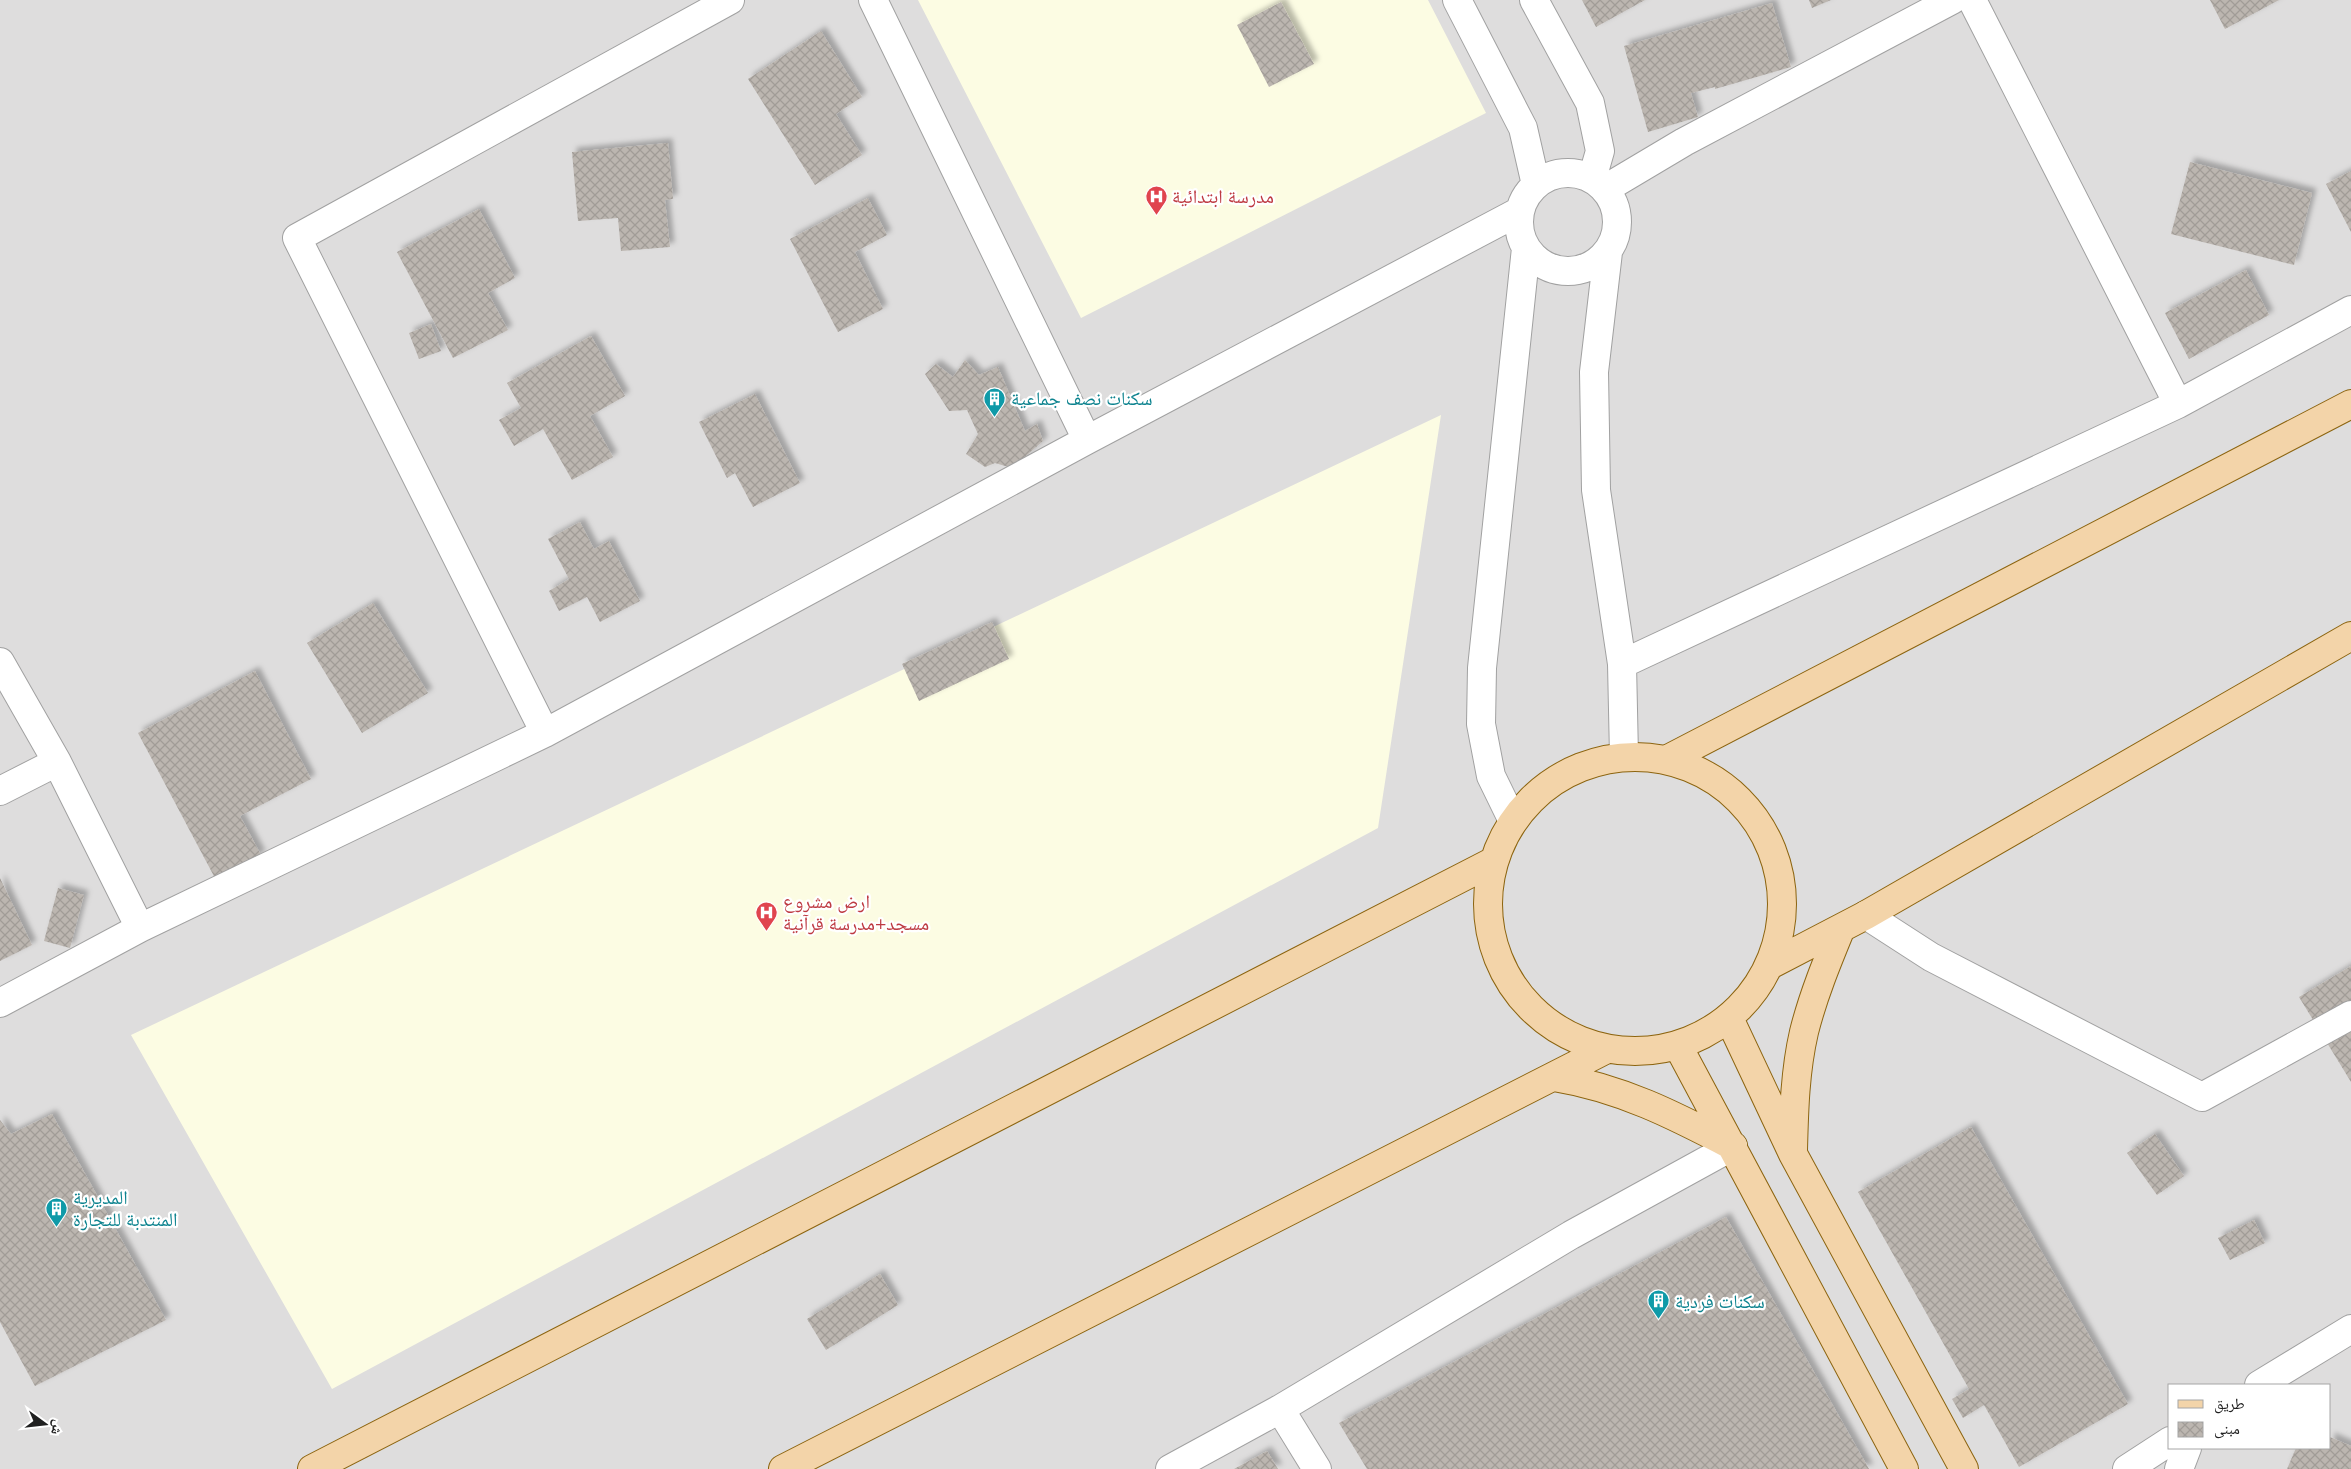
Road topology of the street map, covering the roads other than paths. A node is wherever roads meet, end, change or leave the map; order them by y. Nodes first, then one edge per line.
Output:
1 (730, 0) edge
2 (873, 0) edge
3 (1457, 0) edge
4 (1534, 0) edge
5 (1952, 0) edge
6 (1972, 0) edge
7 (1920, 8) edge
8 (1599, 184) junction
9 (1536, 185) junction
10 (1520, 210) junction
11 (1526, 248) junction
12 (1608, 252) junction
13 (2351, 310) edge
14 (2178, 404) junction
15 (2351, 404) edge
16 (1087, 440) junction
17 (2351, 636) edge
18 (0, 662) edge
19 (1622, 664) junction
20 (545, 733) junction
21 (1624, 756) junction
22 (1668, 760) junction
23 (57, 762) junction
24 (0, 791) edge
25 (1513, 821) junction
26 (1494, 861) junction
27 (1866, 916) junction
28 (140, 928) junction
29 (1841, 928) junction
30 (1770, 965) junction
31 (0, 1003) edge
32 (2351, 1015) edge
33 (1728, 1018) junction
34 (1678, 1046) junction
35 (1606, 1050) junction
36 (1554, 1077) junction
37 (1733, 1146) junction
38 (1793, 1154) junction
39 (2351, 1329) edge
40 (2261, 1384) edge
41 (1280, 1409) junction
42 (2168, 1442) edge
43 (2188, 1449) edge
44 (312, 1469) edge
45 (783, 1469) edge
46 (1170, 1469) edge
47 (1316, 1469) edge
48 (1904, 1469) edge
49 (1964, 1469) edge
50 (2128, 1469) edge
51 (2179, 1469) edge

1 - 20 street
2 - 16 street
3 - 9 street
4 - 8 street
5 - 7 street
6 - 14 street
7 - 8 street
8 - 9 street
8 - 12 street
9 - 10 street
10 - 11 street
10 - 16 street
11 - 12 street
11 - 25 street
12 - 19 street
13 - 14 street
14 - 19 street
15 - 22 main road
16 - 20 street
17 - 27 main road
18 - 23 street
19 - 21 street
20 - 28 street
21 - 22 main road
21 - 25 main road
22 - 30 main road
23 - 24 street
23 - 28 street
25 - 26 main road
26 - 35 main road
26 - 44 main road
27 - 29 main road
27 - 32 street
28 - 31 street
29 - 30 main road
29 - 38 main road
30 - 33 main road
33 - 34 main road
33 - 38 main road
34 - 35 main road
34 - 37 main road
35 - 36 main road
36 - 37 main road
36 - 45 main road
37 - 41 street
37 - 48 main road
38 - 49 main road
39 - 40 street
41 - 46 street
41 - 47 street
42 - 50 street
43 - 51 street

